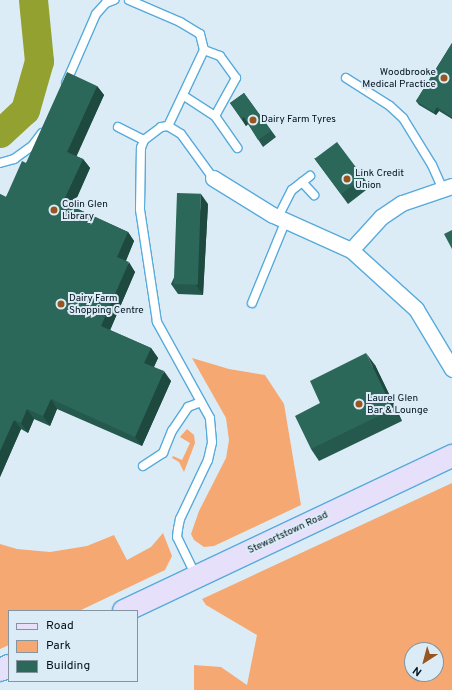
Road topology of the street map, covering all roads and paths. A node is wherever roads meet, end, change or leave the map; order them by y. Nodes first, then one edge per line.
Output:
1 (114, 0) edge
2 (129, 0) edge
3 (204, 50) junction
4 (346, 78) dead end
5 (63, 88) edge
6 (184, 96) junction
7 (215, 116) junction
8 (168, 126) junction
9 (118, 127) dead end
10 (46, 128) edge
11 (144, 140) junction
12 (237, 148) dead end
13 (0, 163) edge
14 (310, 176) dead end
15 (214, 178) joint
16 (302, 182) junction
17 (447, 188) edge
18 (314, 195) dead end
19 (282, 219) junction
20 (351, 250) junction
21 (252, 303) dead end
22 (452, 369) edge
23 (201, 402) junction
24 (452, 456) edge
25 (144, 466) dead end
26 (196, 576) junction
27 (126, 610) edge

1 - 5 lane
2 - 3 lane
3 - 6 lane
3 - 7 lane
4 - 17 lane
6 - 7 lane
6 - 8 lane
7 - 12 lane
8 - 11 lane
8 - 15 lane
9 - 11 lane
10 - 13 lane
11 - 23 lane
14 - 16 lane
15 - 19 street
16 - 18 lane
16 - 19 lane
17 - 20 street
19 - 20 street
19 - 21 lane
20 - 22 street
23 - 25 lane
23 - 26 lane
24 - 26 main road, Stewartstown Road
26 - 27 main road, Stewartstown Road

